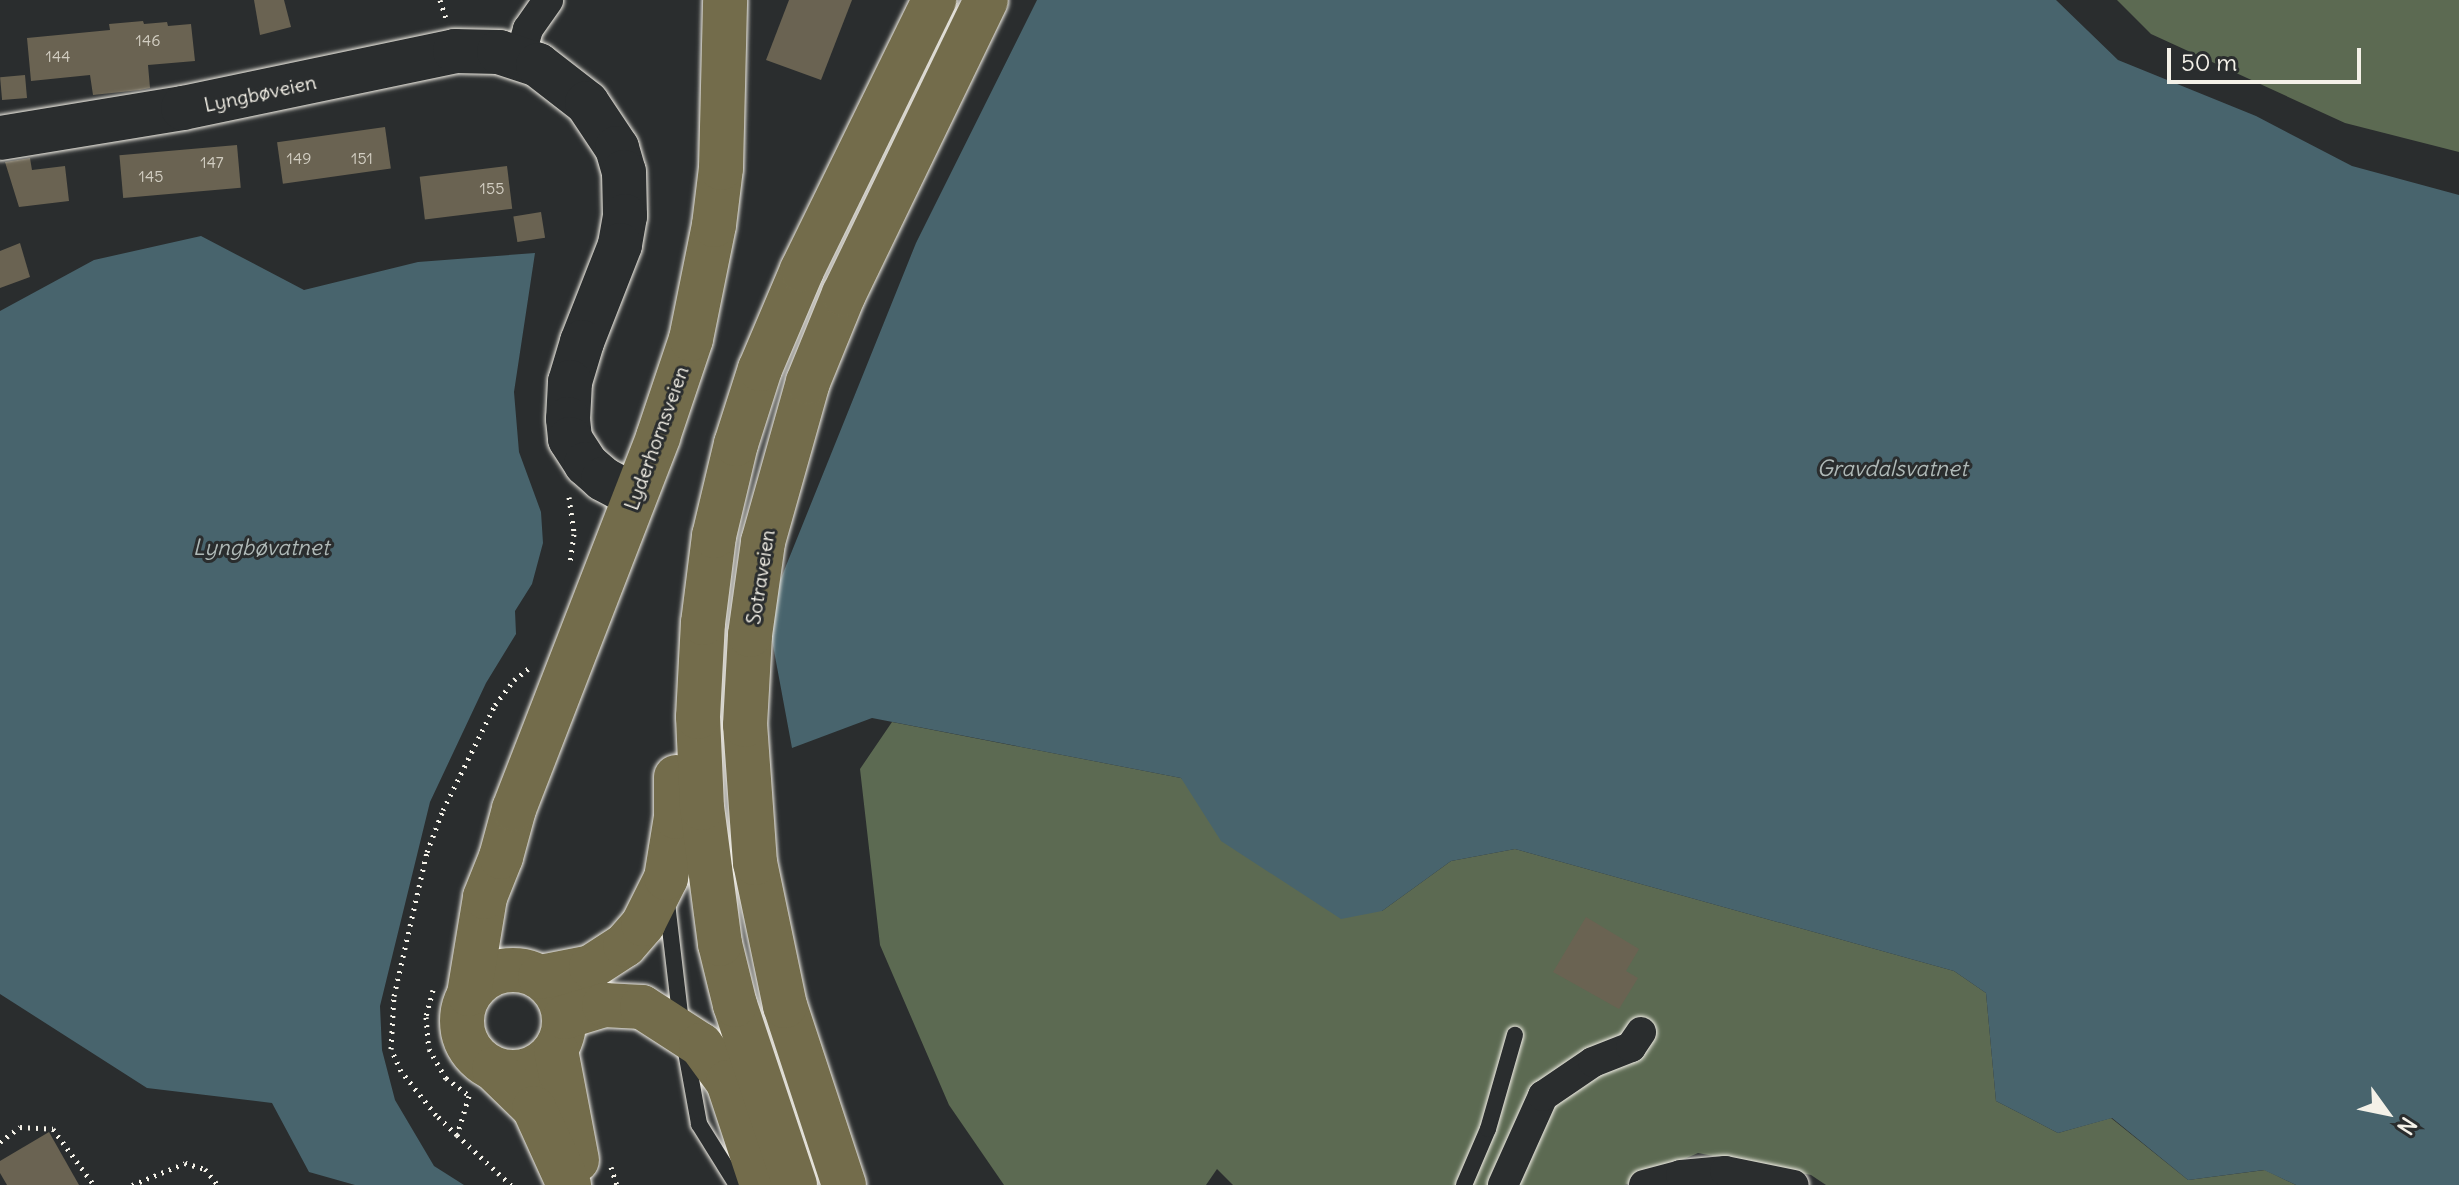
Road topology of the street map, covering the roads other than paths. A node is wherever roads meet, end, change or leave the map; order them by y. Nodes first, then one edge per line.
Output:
1 (548, 0) edge
2 (725, 0) edge
3 (934, 0) edge
4 (986, 0) edge
5 (520, 57) junction
6 (0, 138) edge
7 (635, 496) junction
8 (714, 536) junction
9 (501, 857) junction
10 (666, 878) junction
11 (533, 974) junction
12 (469, 994) junction
13 (785, 1006) junction
14 (682, 1030) junction
15 (1641, 1032) dead end
16 (560, 1034) junction
17 (1515, 1035) dead end
18 (481, 1083) junction
19 (569, 1185) edge
20 (584, 1185) edge
21 (737, 1185) edge
22 (762, 1185) edge
23 (795, 1185) edge
24 (844, 1185) edge
25 (867, 1185) edge
26 (1464, 1185) edge
27 (1503, 1185) edge
28 (1644, 1185) edge
29 (1794, 1185) edge

1 - 5 street
2 - 7 main road, Lyderhornsveien
3 - 8 main road
4 - 13 main road, Sotraveien
5 - 6 street, Lyngbøveien
5 - 7 street, Lyngbøveien
7 - 9 main road, Lyderhornsveien
8 - 10 main road
8 - 23 main road
9 - 11 main road, Lyderhornsveien
9 - 12 main road, Lyderhornsveien
10 - 11 main road
10 - 14 lane
11 - 12 main road
11 - 16 main road
12 - 18 main road
13 - 24 main road, Sotraveien
13 - 25 main road
14 - 16 main road
14 - 21 lane
14 - 22 main road
15 - 27 street
16 - 18 main road
16 - 20 main road
17 - 26 lane
18 - 19 main road
28 - 29 street

